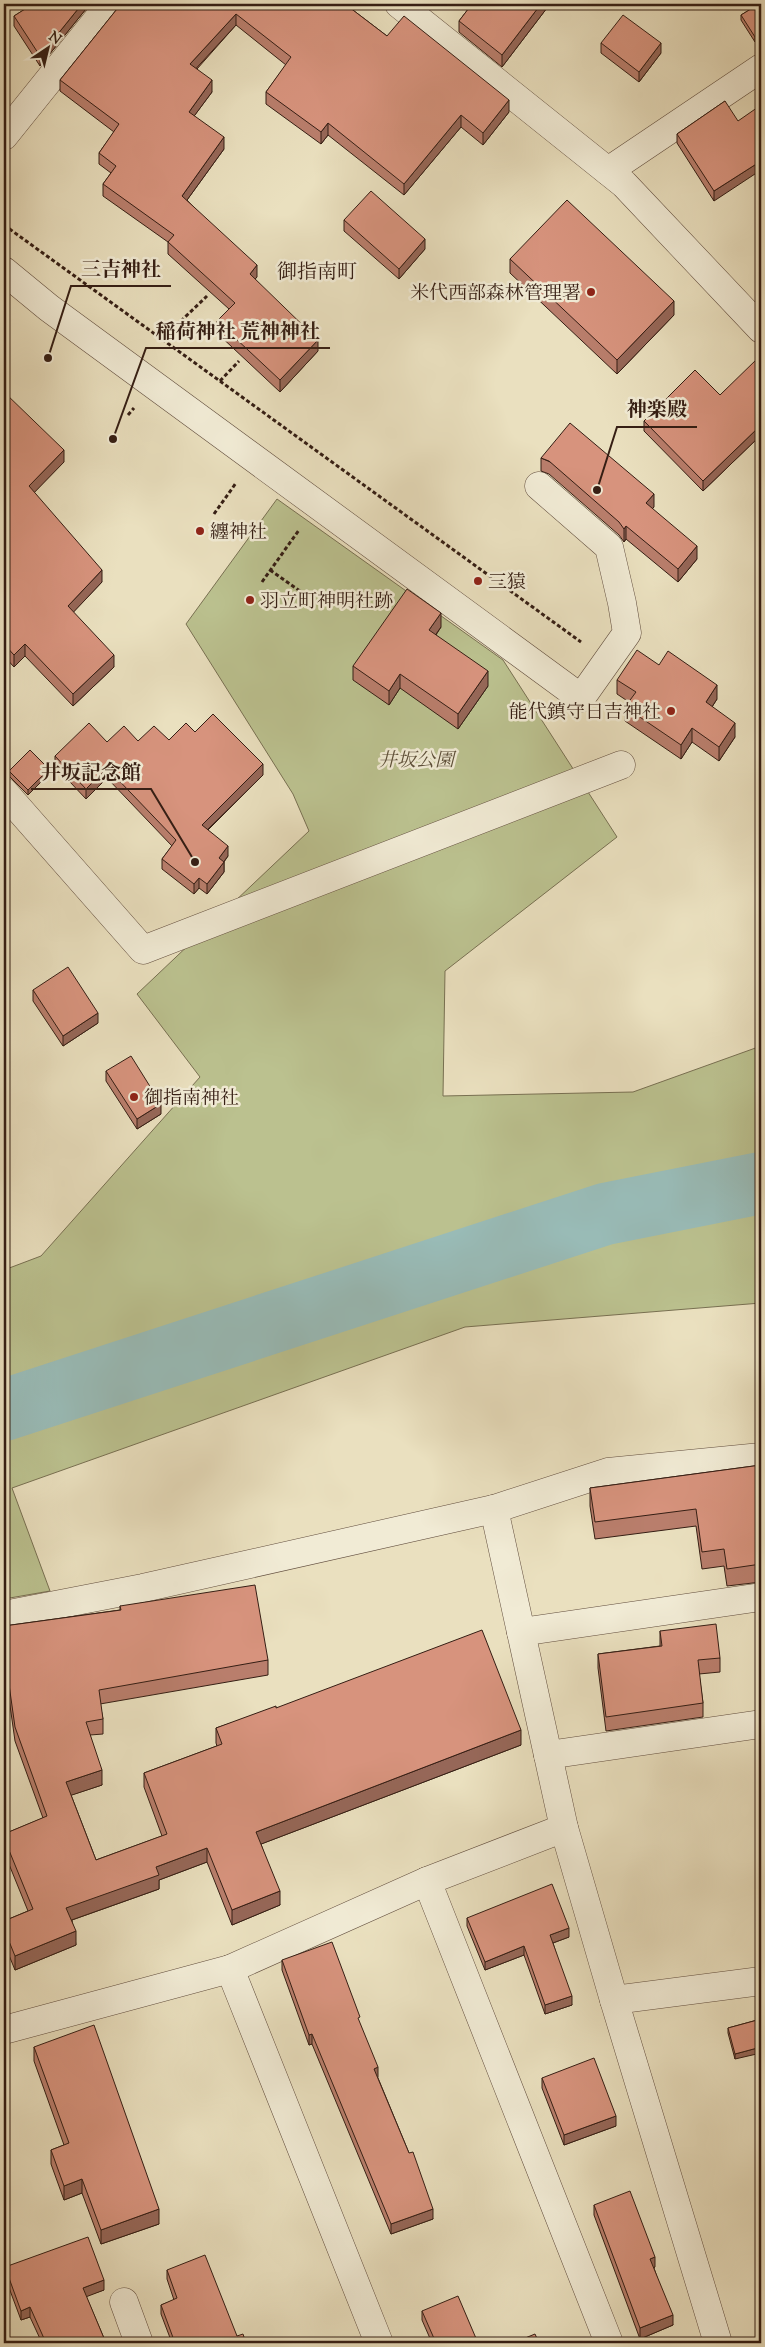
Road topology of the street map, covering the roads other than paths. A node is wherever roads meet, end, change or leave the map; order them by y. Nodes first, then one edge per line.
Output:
1 (110, 4) edge
2 (399, 4) edge
3 (761, 68) edge
4 (4, 136) edge
5 (608, 171) junction
6 (4, 271) edge
7 (761, 329) edge
8 (539, 486) dead end
9 (621, 765) dead end
10 (4, 792) edge
11 (761, 1457) edge
12 (494, 1509) junction
13 (761, 1597) edge
14 (4, 1615) edge
15 (521, 1632) junction
16 (761, 1724) edge
17 (548, 1755) junction
18 (564, 1828) junction
19 (428, 1881) junction
20 (230, 1969) junction
21 (761, 1981) edge
22 (614, 2000) junction
23 (4, 2030) edge
24 (124, 2302) dead end
25 (139, 2343) edge
26 (379, 2343) edge
27 (609, 2343) edge
28 (718, 2343) edge

1 - 4 street
2 - 5 street
3 - 5 street
5 - 7 street
6 - 8 street
9 - 10 street
11 - 12 street
12 - 14 street
12 - 15 street
13 - 15 street
15 - 17 street
16 - 17 street
17 - 18 street
18 - 19 street
18 - 22 street
19 - 20 street
19 - 27 street
20 - 23 street
20 - 26 street
21 - 22 street
22 - 28 street
24 - 25 street

